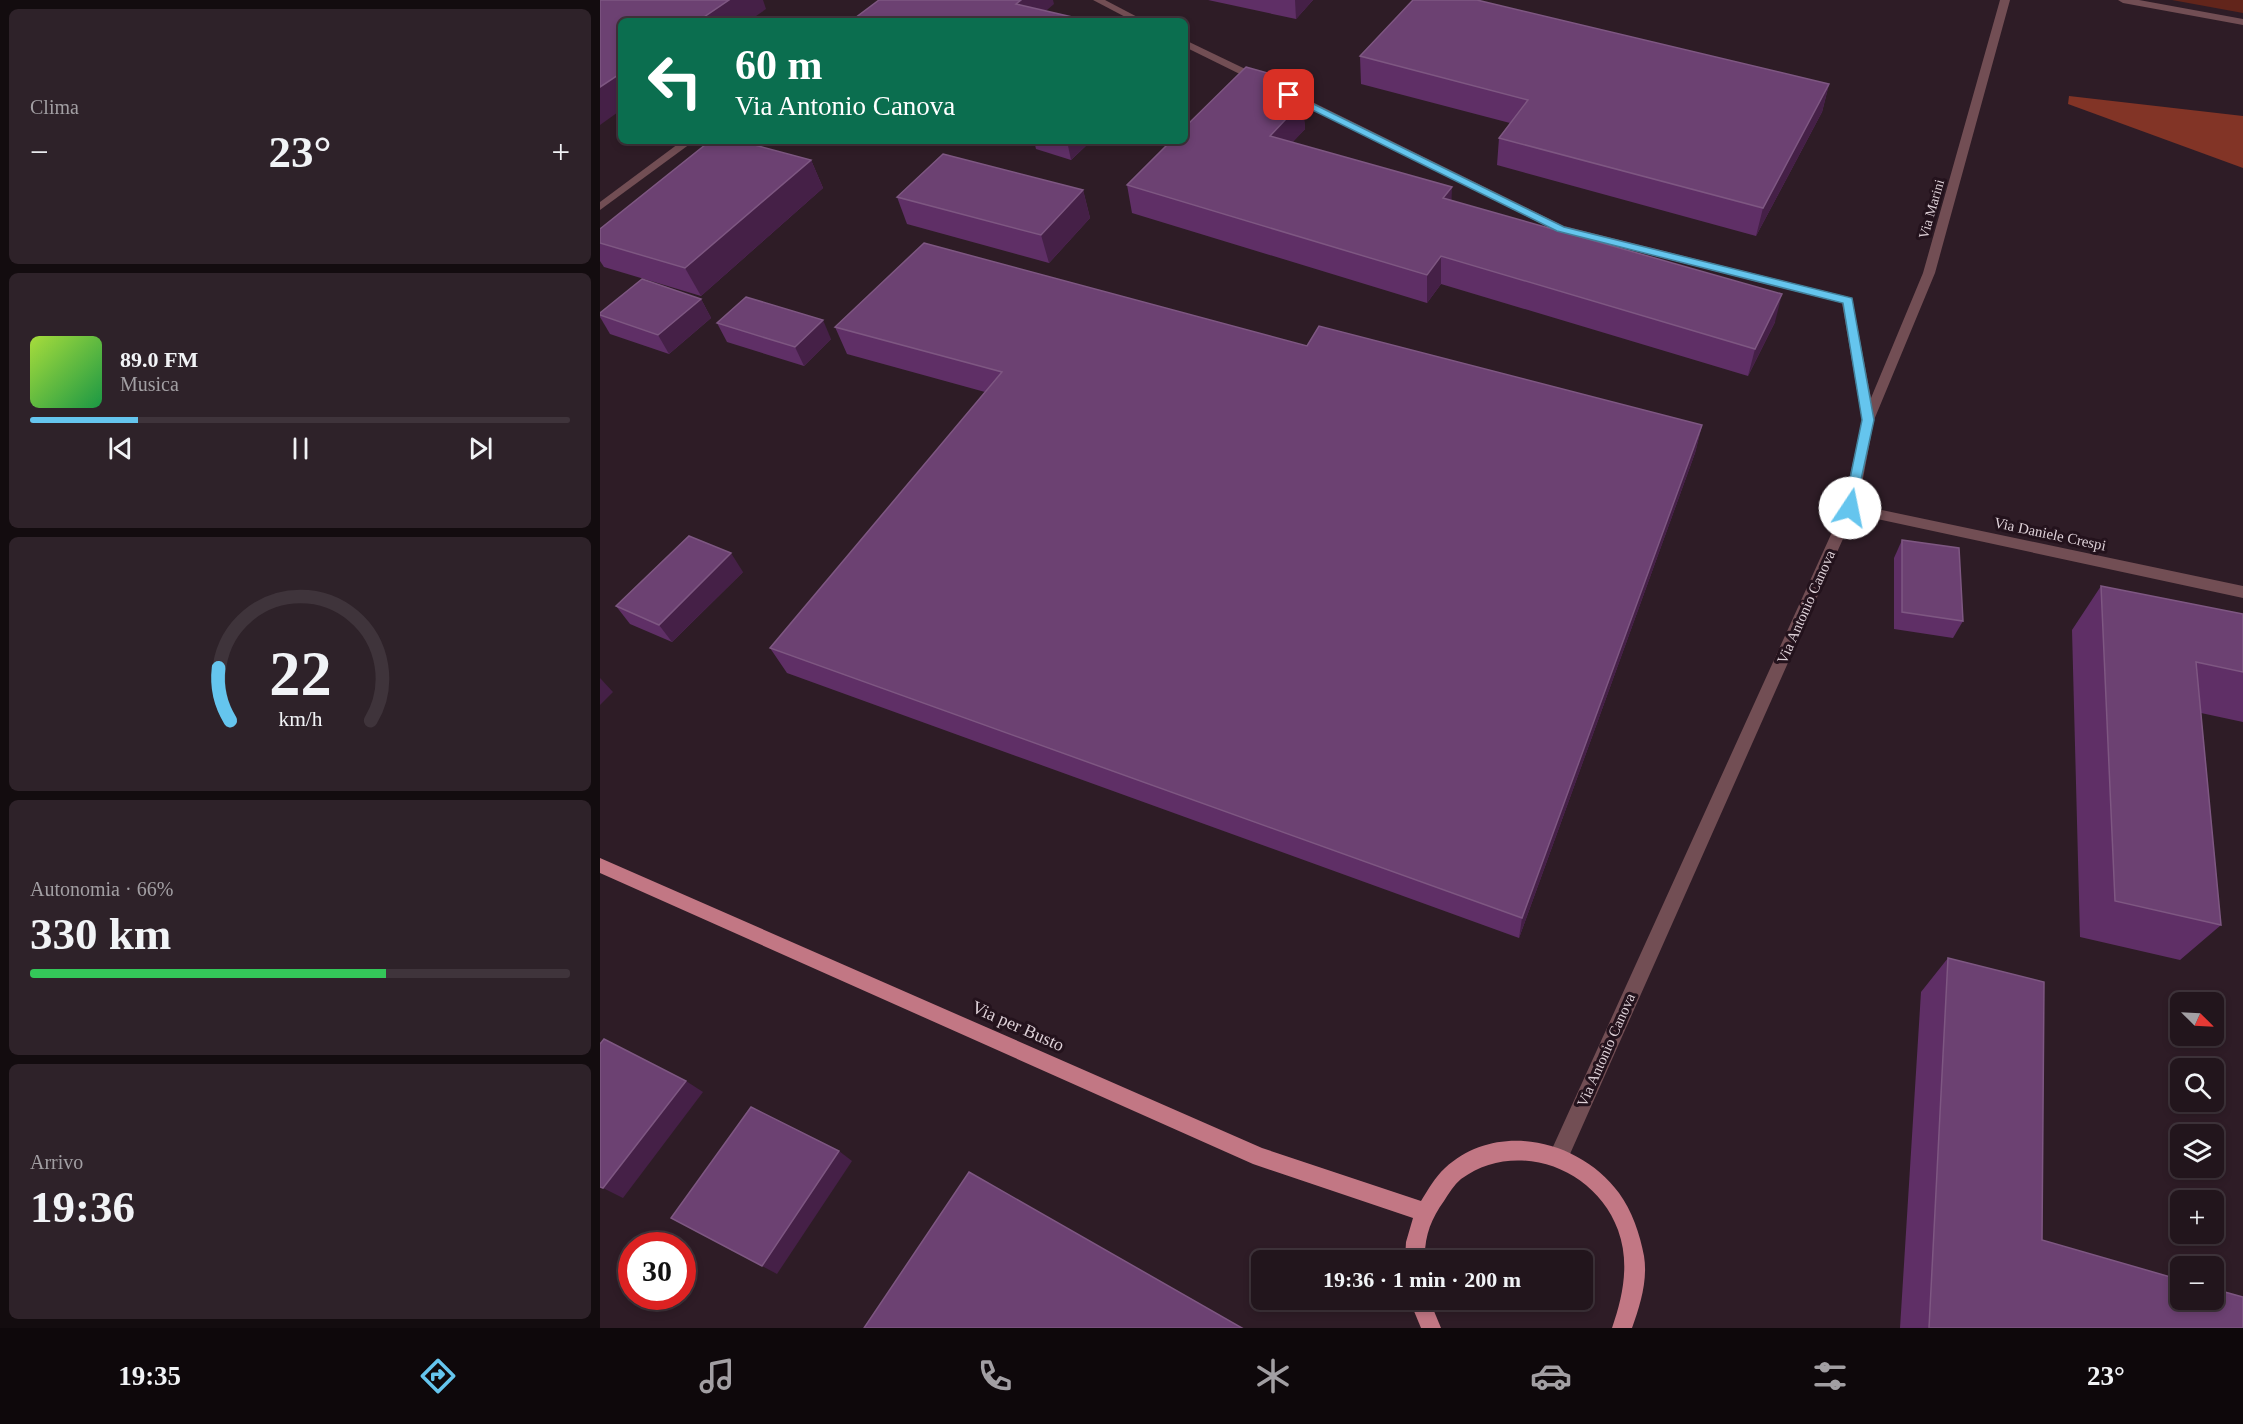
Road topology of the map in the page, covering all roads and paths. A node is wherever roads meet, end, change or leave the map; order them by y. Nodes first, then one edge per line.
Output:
1 (1098, 0) edge
2 (2005, 0) edge
3 (2123, 0) edge
4 (1134, 18) edge
5 (2243, 22) edge
6 (1188, 44) edge
7 (685, 144) edge
8 (600, 207) edge
9 (1868, 420) junction
10 (1850, 508) junction
11 (2243, 591) edge
12 (600, 865) edge
13 (1559, 1156) junction
14 (1424, 1212) junction
15 (1414, 1250) edge
16 (1424, 1310) edge
17 (1431, 1328) edge
18 (1622, 1328) edge

1 - 4 street
2 - 9 street, Via Marini
3 - 5 street
6 - 9 street, Via Antonio Canova
7 - 8 street
9 - 10 street, Via Antonio Canova
10 - 11 street, Via Daniele Crespi
10 - 13 street, Via Antonio Canova
12 - 14 main road, Via per Busto
13 - 14 main road
13 - 18 main road
14 - 15 main road
16 - 17 main road

